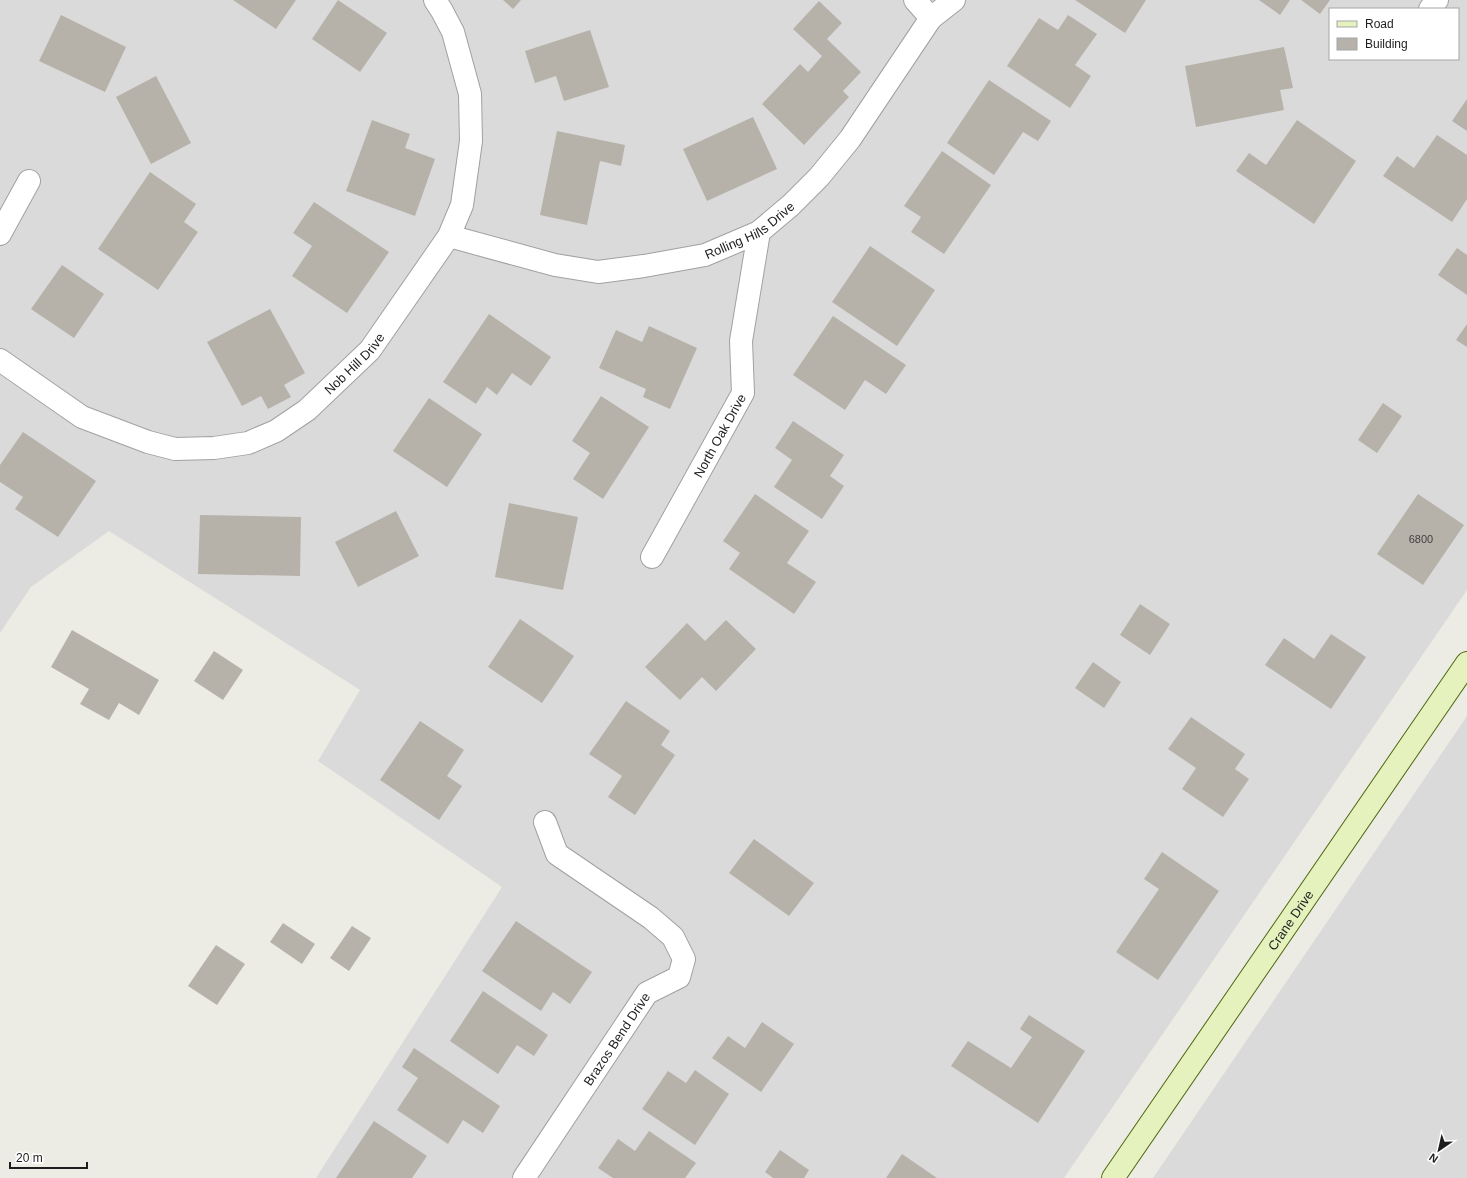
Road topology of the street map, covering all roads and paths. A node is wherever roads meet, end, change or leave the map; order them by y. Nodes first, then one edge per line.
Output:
1 (434, 0) edge
2 (915, 0) edge
3 (954, 0) edge
4 (1437, 0) edge
5 (1431, 8) edge
6 (931, 18) junction
7 (29, 181) dead end
8 (759, 232) junction
9 (0, 234) edge
10 (450, 236) junction
11 (0, 360) edge
12 (652, 557) dead end
13 (1467, 663) edge
14 (545, 822) dead end
15 (524, 1178) edge
16 (1113, 1178) edge

1 - 10 street, Nob Hill Drive
2 - 6 street
3 - 6 street, Rolling Hills Drive
4 - 5 street
6 - 8 street, Rolling Hills Drive
7 - 9 street
8 - 10 street, Rolling Hills Drive
8 - 12 street, North Oak Drive
10 - 11 street, Nob Hill Drive
13 - 16 street, Crane Drive
14 - 15 street, Brazos Bend Drive

